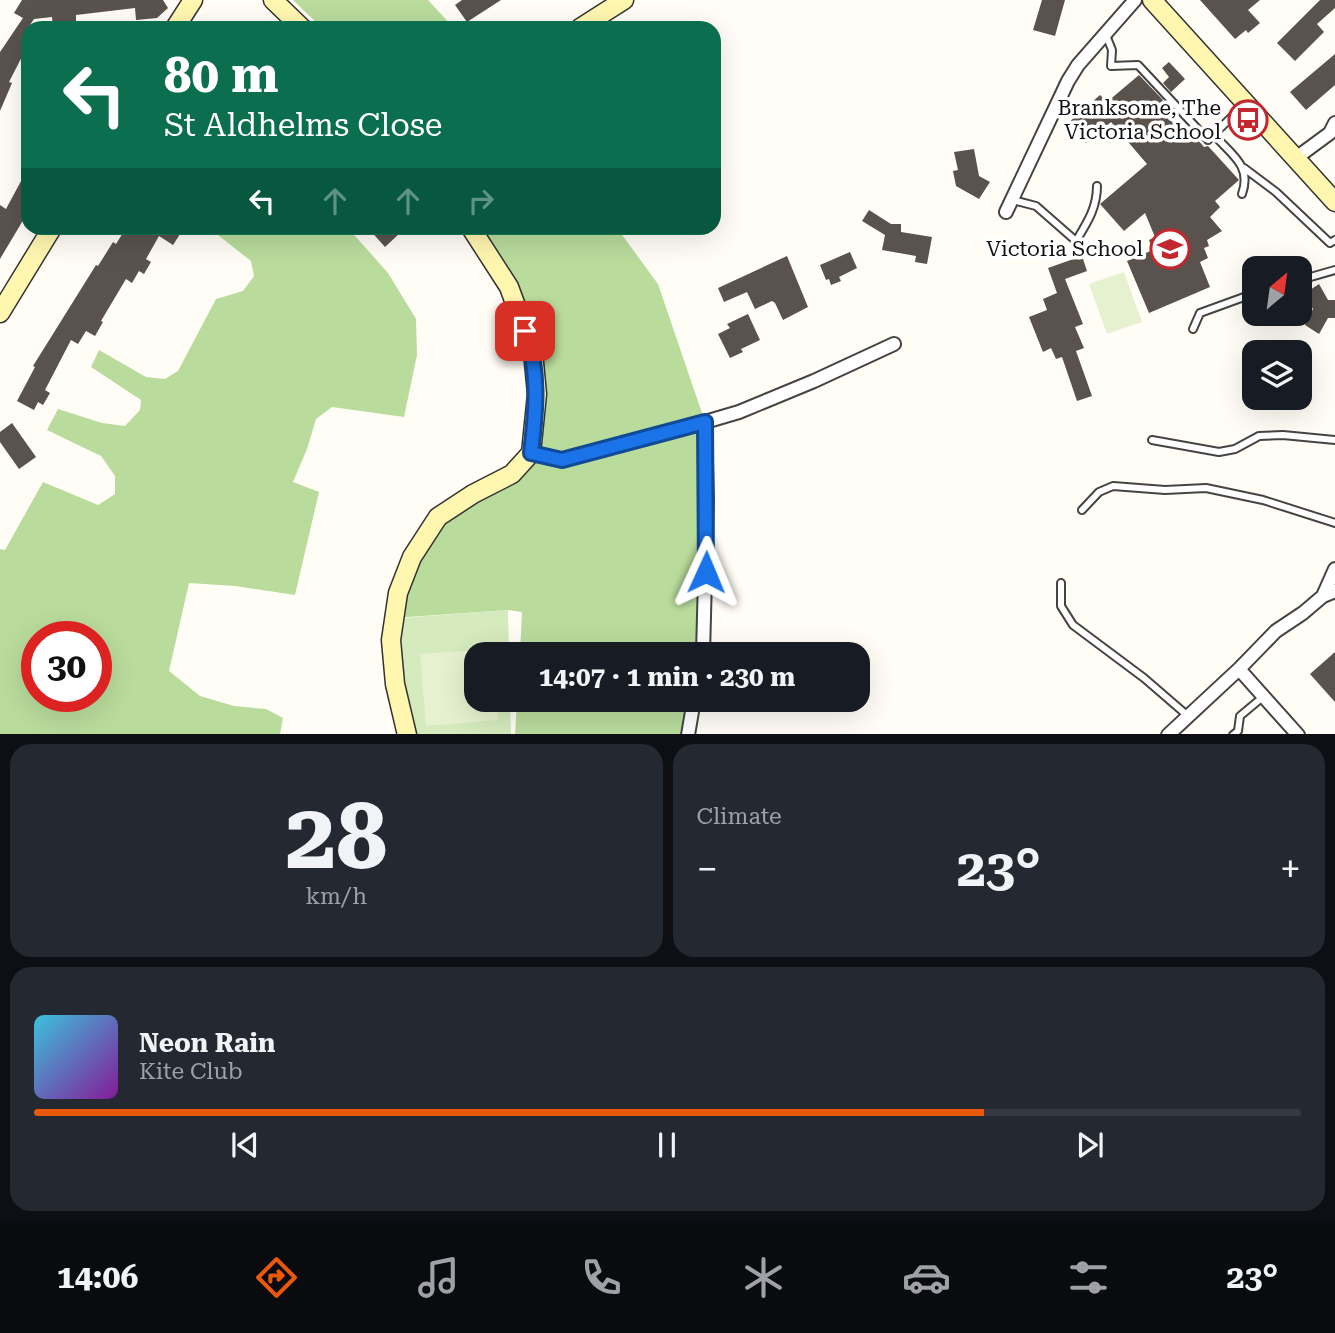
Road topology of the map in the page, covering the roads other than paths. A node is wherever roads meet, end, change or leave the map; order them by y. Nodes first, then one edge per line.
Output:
1 (194, 0) edge
2 (273, 0) edge
3 (624, 0) edge
4 (1135, 0) edge
5 (1152, 0) edge
6 (180, 21) edge
7 (295, 21) edge
8 (591, 21) edge
9 (1106, 35) junction
10 (1247, 103) junction
11 (1335, 123) edge
12 (1214, 135) junction
13 (1296, 158) junction
14 (1244, 168) junction
15 (1097, 186) dead end
16 (1242, 194) dead end
17 (1013, 200) junction
18 (1335, 202) edge
19 (1006, 212) dead end
20 (48, 235) edge
21 (476, 235) edge
22 (1332, 241) edge
23 (1335, 270) edge
24 (1312, 277) edge
25 (1242, 298) edge
26 (0, 313) edge
27 (1193, 329) dead end
28 (894, 344) dead end
29 (705, 422) junction
30 (1152, 440) dead end
31 (1335, 440) edge
32 (531, 453) junction
33 (1082, 510) dead end
34 (1335, 523) edge
35 (1335, 569) edge
36 (1061, 583) dead end
37 (1329, 594) edge
38 (703, 642) edge
39 (1239, 669) junction
40 (1264, 696) junction
41 (692, 712) edge
42 (1188, 716) junction
43 (407, 734) edge
44 (688, 734) edge
45 (1168, 734) edge
46 (1233, 734) edge
47 (1298, 734) edge

1 - 6 street
2 - 7 street
3 - 8 street
4 - 9 street
5 - 10 street
9 - 12 lane
9 - 17 street
10 - 12 lane
10 - 13 street
11 - 13 street
12 - 14 lane
13 - 18 street
14 - 16 lane
14 - 22 lane
15 - 17 lane
17 - 19 street
20 - 26 street
21 - 32 street
23 - 24 lane
25 - 27 lane
28 - 29 street
29 - 32 street
29 - 38 street
30 - 31 lane
32 - 43 street
33 - 34 lane
35 - 37 street
36 - 42 lane
37 - 39 street
39 - 40 street
39 - 42 street
40 - 46 lane
40 - 47 street
41 - 44 street
42 - 45 street

